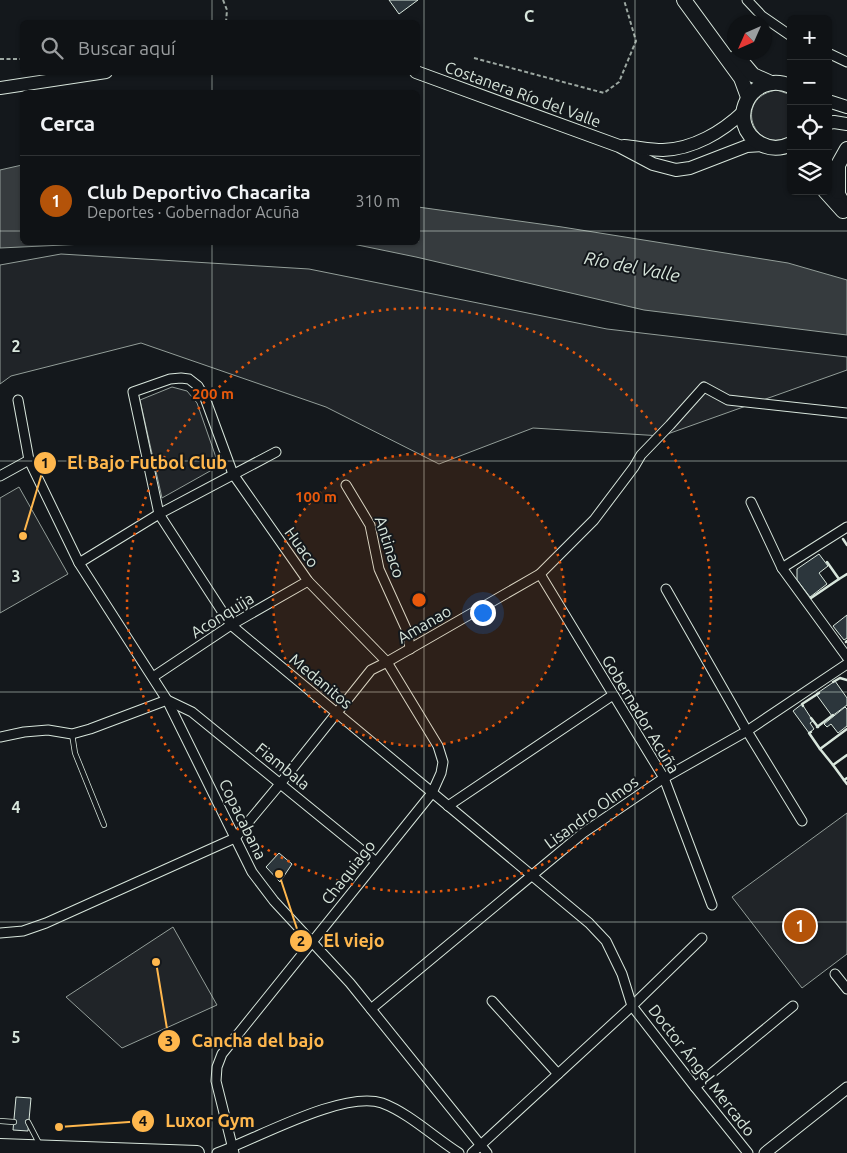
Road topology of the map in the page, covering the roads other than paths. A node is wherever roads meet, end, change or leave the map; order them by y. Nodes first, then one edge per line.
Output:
1 (684, 0) edge
2 (696, 0) edge
3 (747, 0) edge
4 (787, 33) edge
5 (832, 55) edge
6 (847, 62) edge
7 (420, 73) edge
8 (86, 75) edge
9 (771, 83) junction
10 (787, 84) edge
11 (0, 88) edge
12 (748, 97) junction
13 (832, 102) edge
14 (847, 107) edge
15 (743, 112) junction
16 (832, 122) edge
17 (847, 124) edge
18 (763, 145) junction
19 (619, 146) junction
20 (787, 149) edge
21 (847, 149) edge
22 (832, 188) edge
23 (832, 193) edge
24 (832, 193) edge
25 (847, 210) edge
26 (847, 215) edge
27 (189, 379) joint
28 (18, 400) dead end
29 (847, 412) edge
30 (276, 452) dead end
31 (30, 460) junction
32 (233, 474) junction
33 (0, 476) edge
34 (346, 485) dead end
35 (751, 502) dead end
36 (159, 514) junction
37 (847, 527) edge
38 (79, 563) junction
39 (782, 568) junction
40 (540, 574) junction
41 (308, 582) junction
42 (666, 589) dead end
43 (231, 625) junction
44 (410, 649) junction
45 (847, 657) edge
46 (387, 662) junction
47 (847, 664) edge
48 (153, 677) junction
49 (613, 695) junction
50 (167, 700) junction
51 (336, 714) junction
52 (748, 731) junction
53 (72, 734) junction
54 (0, 737) edge
55 (664, 778) junction
56 (280, 784) junction
57 (432, 793) junction
58 (448, 806) junction
59 (802, 821) dead end
60 (104, 825) dead end
61 (234, 838) junction
62 (375, 862) junction
63 (531, 875) junction
64 (712, 905) dead end
65 (0, 933) edge
66 (702, 938) dead end
67 (312, 943) junction
68 (835, 974) dead end
69 (847, 989) edge
70 (492, 1001) dead end
71 (632, 1006) junction
72 (793, 1006) dead end
73 (371, 1009) junction
74 (558, 1074) junction
75 (695, 1087) junction
76 (847, 1088) edge
77 (0, 1121) edge
78 (14, 1122) dead end
79 (28, 1122) dead end
80 (481, 1145) junction
81 (0, 1146) edge
82 (42, 1148) junction
83 (233, 1150) edge
84 (197, 1153) edge
85 (217, 1153) edge
86 (459, 1153) edge
87 (472, 1153) edge
88 (487, 1153) edge
89 (748, 1153) edge
90 (765, 1153) edge

1 - 12 main road
2 - 9 main road
3 - 4 street
5 - 6 street
7 - 19 main road, Costanera Río del Valle
8 - 11 main road
9 - 10 main road
9 - 12 main road
12 - 15 main road
13 - 14 main road
15 - 18 main road
15 - 19 main road, Costanera Río del Valle
16 - 17 main road
18 - 19 main road, Costanera Río del Valle
18 - 20 main road
21 - 22 main road
23 - 25 main road
24 - 26 main road
27 - 32 street, Huaco
27 - 36 street, Medanitos
28 - 31 street, Copacabana
29 - 40 street, Amanao
30 - 32 street
31 - 33 street
31 - 38 street, Copacabana
32 - 36 street
32 - 41 street, Huaco
34 - 44 street, Antinaco
35 - 39 street
36 - 38 street
36 - 43 street, Medanitos
37 - 39 street
38 - 48 street, Copacabana
39 - 45 street
40 - 44 street, Amanao
40 - 49 street, Gobernador Acuña
41 - 43 street, Aconquija
41 - 46 street, Huaco
42 - 52 street
43 - 48 street, Aconquija
43 - 51 street, Medanitos
44 - 46 street, Amanao
46 - 51 street, Amanao
46 - 57 street
47 - 52 street, Lisandro Olmos
48 - 50 street, Copacabana
49 - 55 street, Gobernador Acuña
49 - 58 street
50 - 53 street
50 - 56 street, Fiambala
50 - 61 street, Copacabana
51 - 56 street, Amanao
51 - 57 street, Medanitos
52 - 55 street, Lisandro Olmos
52 - 59 street
53 - 54 street
53 - 60 lane
55 - 63 street, Lisandro Olmos
55 - 64 street, Gobernador Acuña
56 - 61 street, Amanao
56 - 62 street, Fiambala
57 - 58 street, Medanitos
57 - 62 street, Chaquiago
58 - 63 street, Medanitos
61 - 65 street
61 - 67 street, Copacabana
62 - 67 street, Chaquiago
63 - 71 street, Medanitos
63 - 73 street, Lisandro Olmos
66 - 71 street
67 - 73 street, Copacabana
67 - 83 street, Chaquiago
68 - 69 street
70 - 74 street
71 - 74 street
71 - 75 street, Doctor Ángel Mercado
72 - 75 street
73 - 80 street, Copacabana
74 - 80 street
75 - 89 street, Doctor Ángel Mercado
76 - 90 street
77 - 78 lane
79 - 82 lane
80 - 87 street
80 - 88 street, Copacabana
81 - 82 main road
82 - 84 main road
83 - 85 street
83 - 86 street

